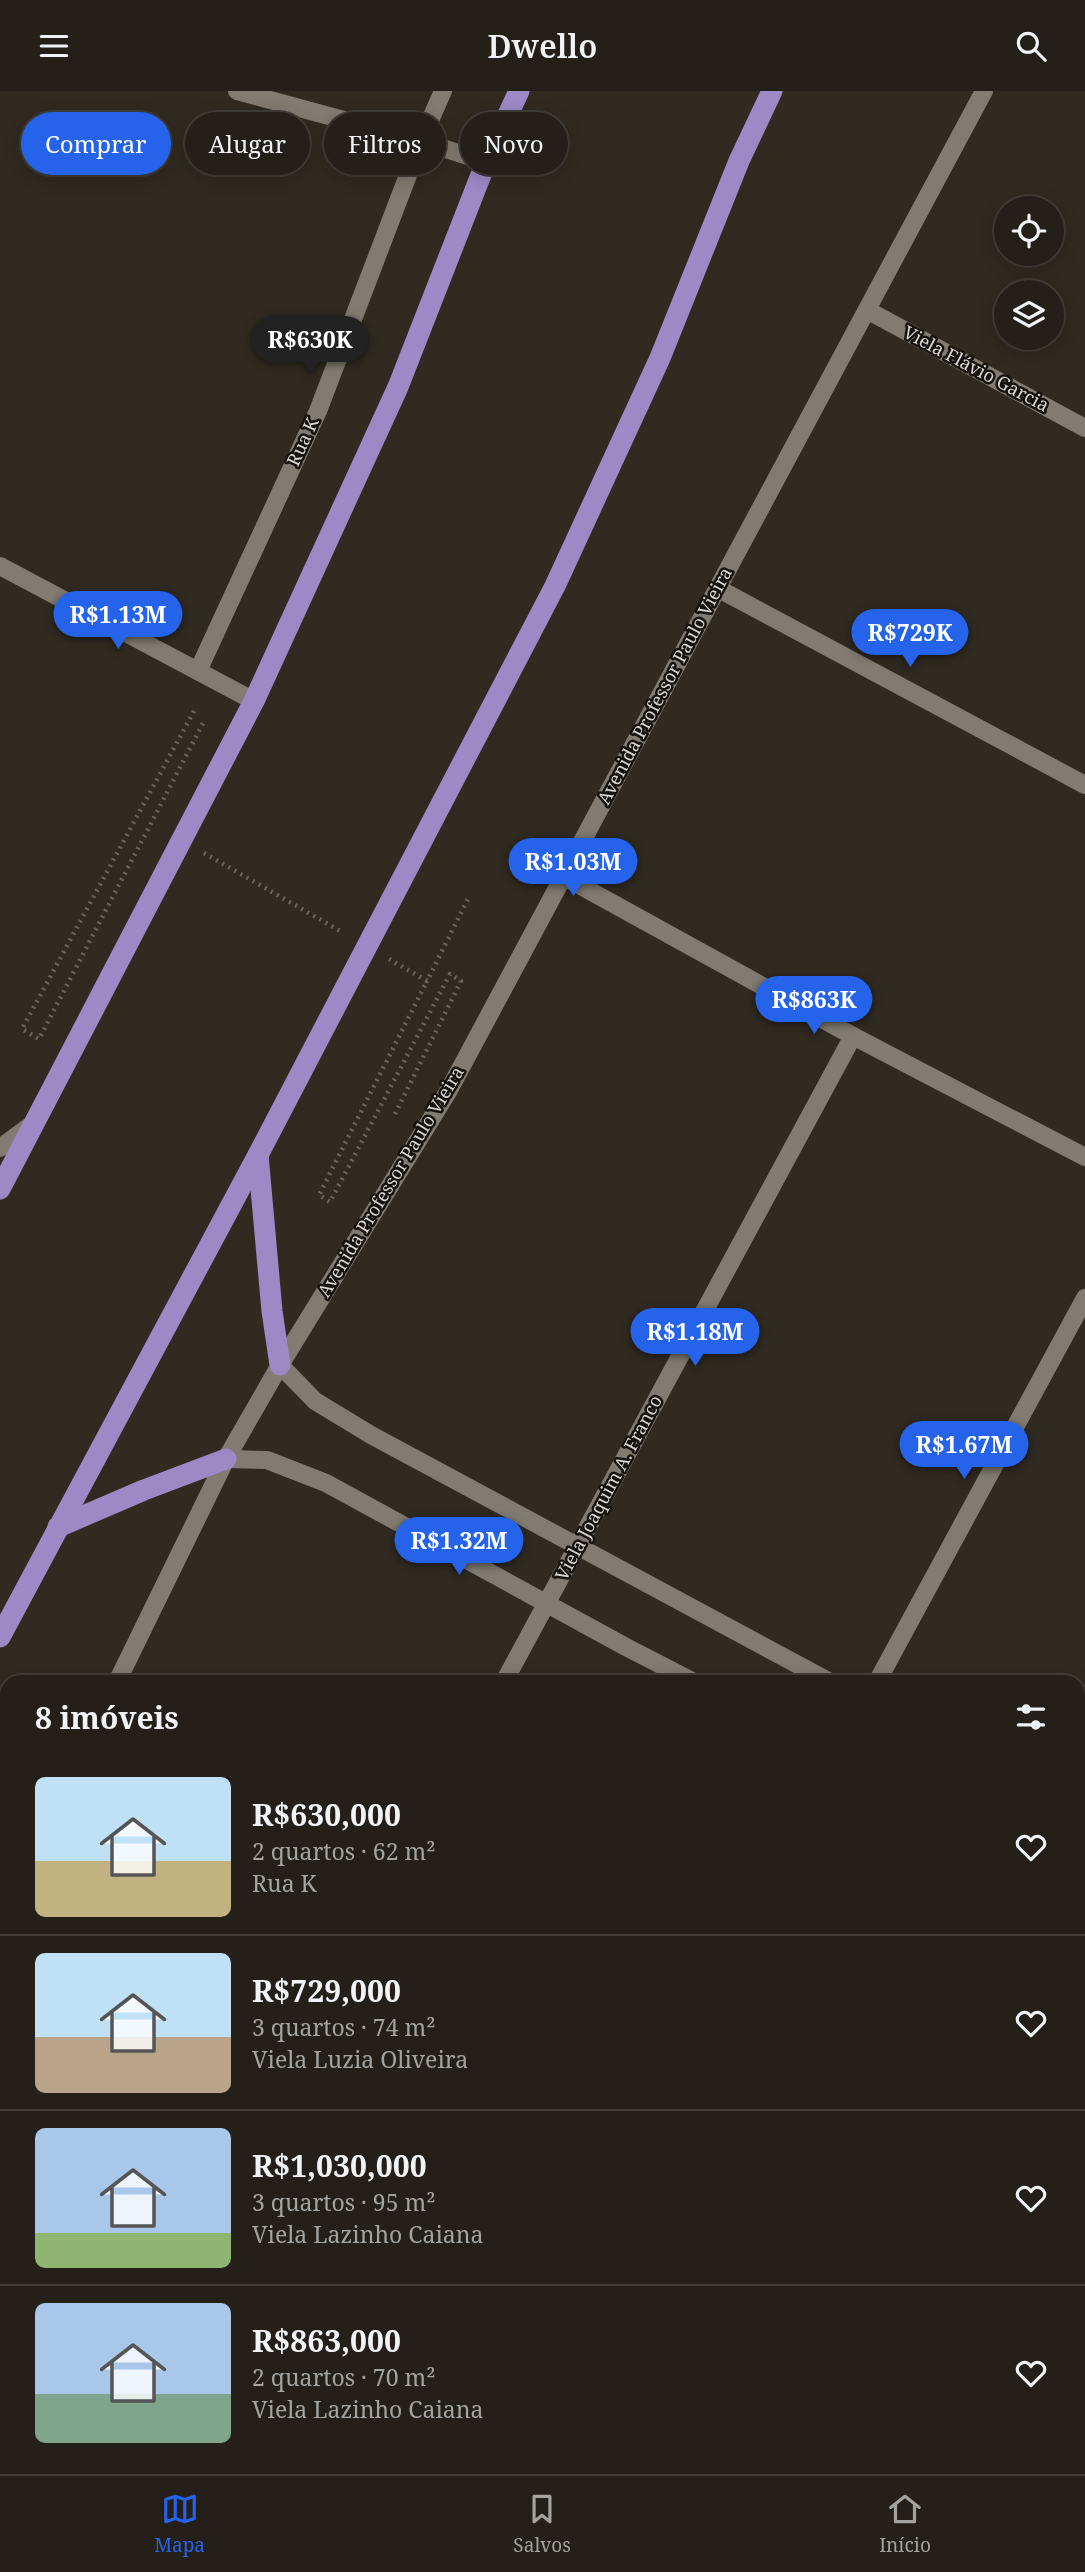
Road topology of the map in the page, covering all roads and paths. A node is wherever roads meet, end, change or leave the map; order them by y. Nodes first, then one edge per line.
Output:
1 (237, 91) edge
2 (443, 91) edge
3 (519, 91) edge
4 (772, 91) edge
5 (984, 91) edge
6 (434, 112) edge
7 (509, 112) edge
8 (324, 115) edge
9 (408, 175) edge
10 (481, 175) edge
11 (867, 310) junction
12 (1085, 428) edge
13 (0, 566) edge
14 (717, 588) junction
15 (198, 671) junction
16 (254, 701) junction
17 (194, 711) dead end
18 (203, 723) dead end
19 (1085, 785) edge
20 (200, 850) dead end
21 (563, 876) junction
22 (469, 897) dead end
23 (343, 933) dead end
24 (379, 954) dead end
25 (427, 981) junction
26 (853, 1036) junction
27 (395, 1114) dead end
28 (34, 1123) junction
29 (0, 1148) edge
30 (258, 1155) junction
31 (1085, 1157) edge
32 (0, 1189) edge
33 (1085, 1298) edge
34 (280, 1365) junction
35 (226, 1459) junction
36 (58, 1527) junction
37 (578, 1546) junction
38 (547, 1604) junction
39 (0, 1637) edge
40 (120, 1675) edge
41 (508, 1675) edge
42 (681, 1675) edge
43 (817, 1675) edge
44 (881, 1675) edge

1 - 8 street
2 - 6 street, Rua K
3 - 7 highway
4 - 30 highway
5 - 11 street, Avenida Professor Paulo Vieira
9 - 15 street, Rua K
10 - 16 highway
11 - 12 street, Viela Flávio Garcia
11 - 14 street, Avenida Professor Paulo Vieira
13 - 15 street
14 - 19 street
14 - 21 street, Avenida Professor Paulo Vieira
15 - 16 street
16 - 28 highway
17 - 18 path
20 - 23 path
21 - 26 street
21 - 34 street, Avenida Professor Paulo Vieira
22 - 25 path
24 - 25 path
25 - 27 path
26 - 31 street
26 - 37 street, Viela Joaquim A. Franco
28 - 29 street
28 - 32 highway
30 - 34 highway
30 - 36 highway
33 - 44 street
34 - 35 street, Avenida Professor Paulo Vieira
34 - 37 street
35 - 36 highway
35 - 38 street
35 - 40 street, Avenida Professor Paulo Vieira
36 - 39 highway
37 - 38 street, Viela Joaquim A. Franco
37 - 43 street
38 - 41 street, Viela Joaquim A. Franco
38 - 42 street

